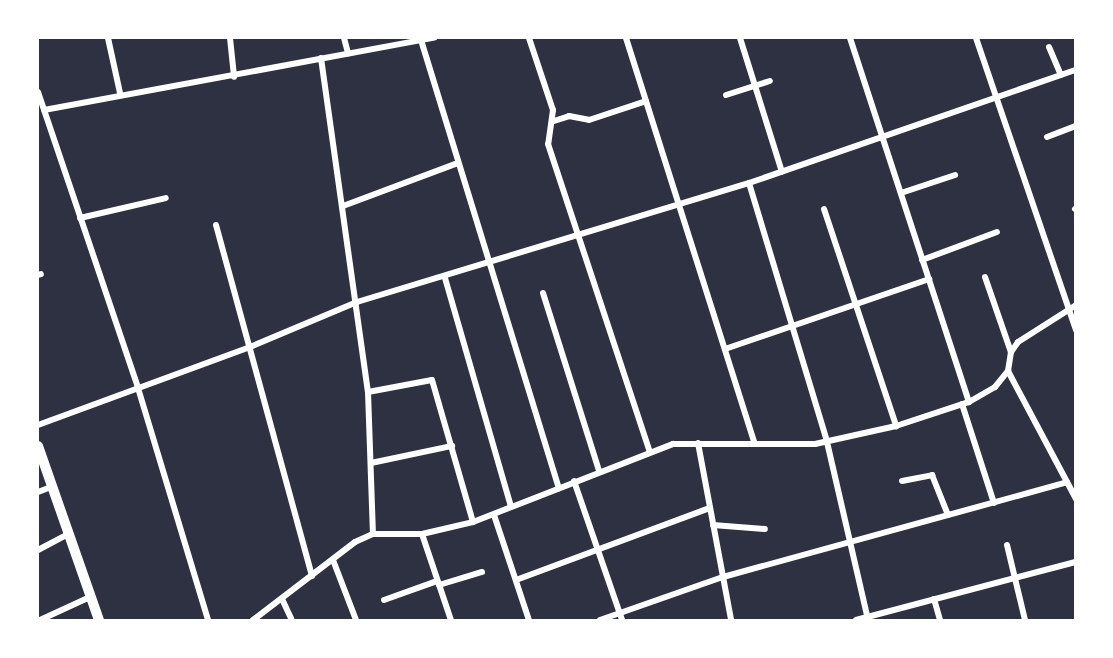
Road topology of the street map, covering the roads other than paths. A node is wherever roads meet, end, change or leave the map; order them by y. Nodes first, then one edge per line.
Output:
1 (108, 38) edge
2 (230, 38) edge
3 (344, 38) edge
4 (434, 38) edge
5 (530, 38) edge
6 (626, 38) edge
7 (740, 38) edge
8 (850, 38) edge
9 (976, 38) edge
10 (421, 40) junction
11 (1049, 47) dead end
12 (348, 53) junction
13 (321, 58) junction
14 (1076, 70) edge
15 (1061, 75) junction
16 (234, 77) junction
17 (770, 81) dead end
18 (755, 85) junction
19 (38, 92) edge
20 (120, 93) junction
21 (726, 95) dead end
22 (997, 98) junction
23 (645, 101) junction
24 (44, 110) junction
25 (554, 122) junction
26 (1076, 126) edge
27 (1047, 137) dead end
28 (883, 139) junction
29 (458, 163) junction
30 (782, 172) junction
31 (955, 175) dead end
32 (749, 183) junction
33 (901, 194) junction
34 (166, 198) dead end
35 (343, 206) junction
36 (679, 206) junction
37 (824, 209) dead end
38 (80, 218) junction
39 (216, 225) dead end
40 (997, 232) dead end
41 (580, 236) junction
42 (922, 260) junction
43 (490, 265) junction
44 (985, 277) dead end
45 (445, 278) junction
46 (929, 279) junction
47 (543, 293) dead end
48 (357, 302) junction
49 (855, 304) junction
50 (1076, 305) edge
51 (1065, 309) junction
52 (793, 326) junction
53 (1076, 330) edge
54 (249, 347) junction
55 (725, 350) junction
56 (1011, 352) junction
57 (1008, 371) junction
58 (138, 388) junction
59 (368, 392) junction
60 (965, 403) junction
61 (38, 425) edge
62 (896, 426) junction
63 (754, 442) junction
64 (827, 442) junction
65 (698, 443) junction
66 (38, 446) edge
67 (452, 446) junction
68 (650, 452) junction
69 (371, 463) junction
70 (599, 471) junction
71 (574, 481) junction
72 (902, 481) dead end
73 (1067, 482) junction
74 (51, 487) junction
75 (559, 488) junction
76 (38, 492) edge
77 (1076, 499) edge
78 (994, 503) junction
79 (512, 507) junction
80 (710, 508) junction
81 (494, 515) junction
82 (948, 515) junction
83 (473, 522) junction
84 (713, 525) junction
85 (765, 529) dead end
86 (68, 534) junction
87 (373, 534) junction
88 (422, 534) junction
89 (848, 544) junction
90 (1007, 545) dead end
91 (596, 549) junction
92 (38, 550) edge
93 (333, 560) junction
94 (1076, 562) edge
95 (482, 572) dead end
96 (312, 576) junction
97 (723, 577) junction
98 (1014, 578) junction
99 (516, 580) junction
100 (438, 583) junction
101 (90, 597) junction
102 (282, 599) junction
103 (934, 599) junction
104 (384, 600) dead end
105 (620, 613) junction
106 (868, 619) edge
107 (40, 621) edge
108 (99, 621) edge
109 (208, 621) edge
110 (253, 621) edge
111 (292, 621) edge
112 (356, 621) edge
113 (451, 621) edge
114 (529, 621) edge
115 (600, 621) edge
116 (622, 621) edge
117 (731, 621) edge
118 (856, 621) edge
119 (940, 621) edge
120 (1025, 621) edge

1 - 20 street
2 - 16 street
3 - 12 street
4 - 10 street
5 - 25 street
6 - 23 street
7 - 18 street
8 - 28 street
9 - 22 street
10 - 12 street
10 - 29 street
11 - 15 street
12 - 13 street
13 - 16 street
13 - 35 street
14 - 15 street
15 - 22 street
16 - 20 street
17 - 18 street
18 - 21 street
18 - 30 street
19 - 24 street
20 - 24 street
22 - 28 street
22 - 51 street
23 - 25 street
23 - 36 street
24 - 38 street
25 - 41 street
26 - 27 street
28 - 30 street
28 - 33 street
29 - 35 street
29 - 43 street
30 - 32 street
31 - 33 street
32 - 36 street
32 - 52 street
33 - 42 street
34 - 38 street
35 - 48 street
36 - 41 street
36 - 55 street
37 - 49 street
38 - 58 street
39 - 54 street
40 - 42 street
41 - 43 street
41 - 68 street
42 - 46 street
43 - 45 street
43 - 75 street
44 - 56 street
45 - 48 street
45 - 79 street
46 - 49 street
46 - 60 street
47 - 70 street
48 - 54 street
48 - 59 street
49 - 52 street
49 - 62 street
50 - 51 street
51 - 53 street
51 - 56 street
52 - 55 street
52 - 64 street
54 - 58 street
54 - 96 street
55 - 63 street
56 - 57 street
57 - 60 street
57 - 73 street
58 - 61 street
58 - 109 street
59 - 67 street
59 - 69 street
60 - 62 street
60 - 78 street
62 - 64 street
63 - 64 street
63 - 65 street
64 - 89 street
65 - 68 street
65 - 80 street
66 - 74 street
67 - 69 street
67 - 83 street
68 - 70 street
69 - 87 street
70 - 71 street
71 - 75 street
71 - 91 street
72 - 82 street
73 - 77 street
73 - 78 street
74 - 76 street
74 - 86 street
75 - 79 street
78 - 82 street
79 - 81 street
80 - 84 street
80 - 91 street
81 - 83 street
81 - 99 street
82 - 89 street
83 - 88 street
84 - 85 street
84 - 97 street
86 - 92 street
86 - 101 street
87 - 88 street
87 - 93 street
88 - 100 street
89 - 97 street
89 - 106 street
90 - 98 street
91 - 99 street
91 - 105 street
93 - 96 street
93 - 112 street
94 - 98 street
95 - 100 street
96 - 102 street
97 - 105 street
97 - 117 street
98 - 103 street
98 - 120 street
99 - 114 street
100 - 104 street
100 - 113 street
101 - 107 street
101 - 108 street
102 - 110 street
102 - 111 street
103 - 106 street
103 - 119 street
105 - 115 street
105 - 116 street
106 - 118 street

